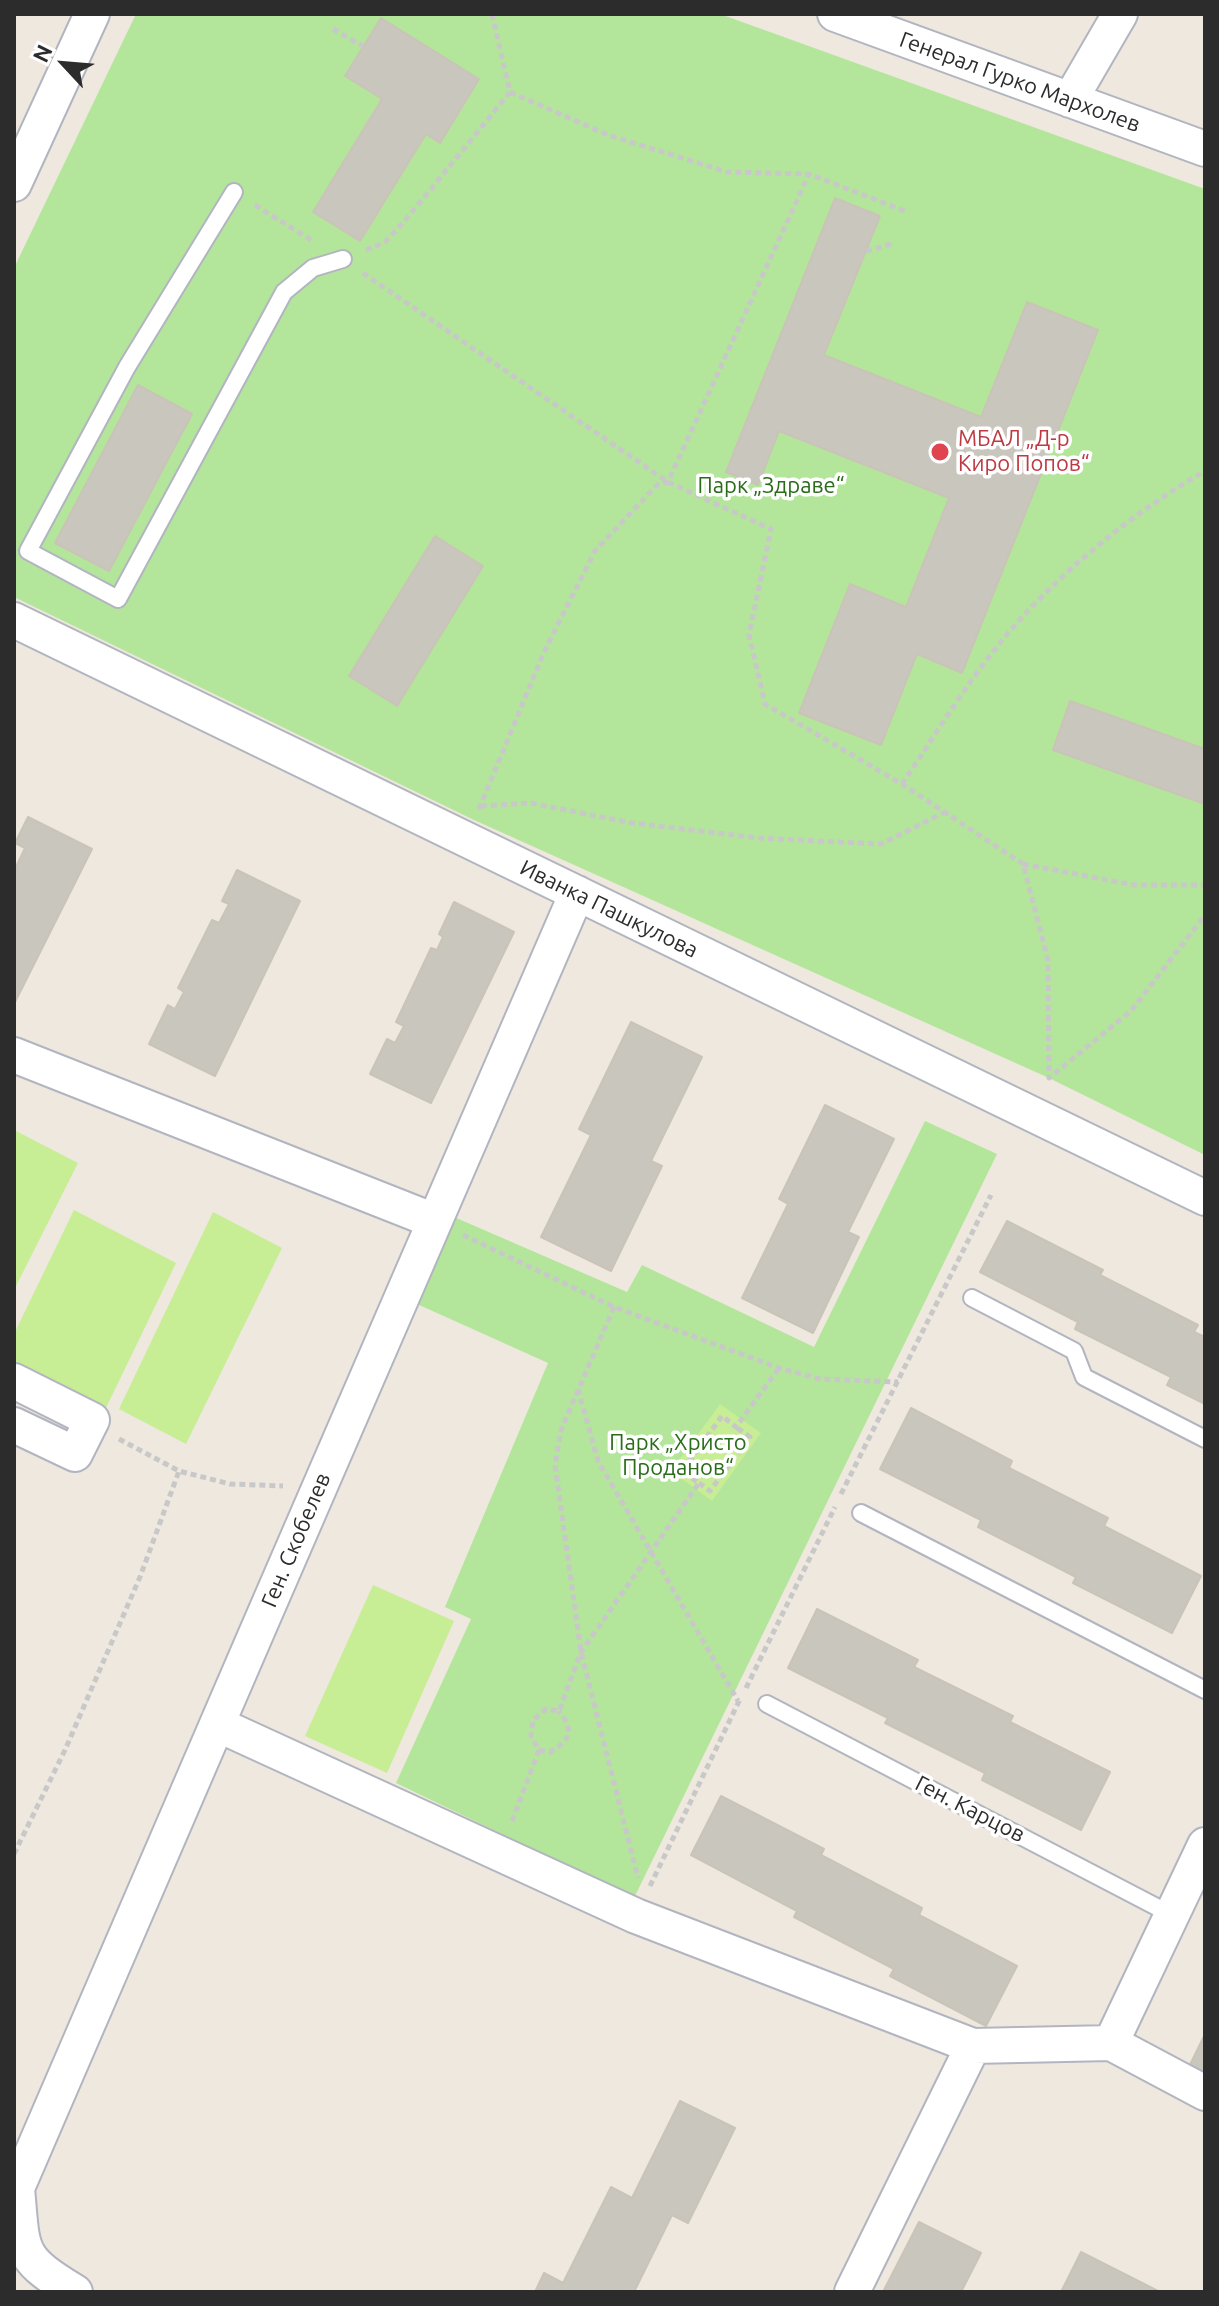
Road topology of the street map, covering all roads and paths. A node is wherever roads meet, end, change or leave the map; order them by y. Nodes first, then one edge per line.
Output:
1 (92, 14) edge
2 (492, 14) edge
3 (835, 14) edge
4 (1120, 14) edge
5 (333, 29) dead end
6 (363, 46) dead end
7 (510, 92) junction
8 (1070, 100) junction
9 (1205, 149) edge
10 (809, 174) junction
11 (14, 184) edge
12 (234, 192) joint
13 (905, 211) dead end
14 (891, 244) dead end
15 (866, 251) dead end
16 (343, 259) junction
17 (1205, 471) edge
18 (668, 482) junction
19 (14, 620) edge
20 (902, 784) junction
21 (481, 806) junction
22 (943, 813) junction
23 (465, 839) junction
24 (1023, 864) junction
25 (1205, 885) edge
26 (577, 893) junction
27 (1205, 915) edge
28 (14, 1055) edge
29 (991, 1195) dead end
30 (1205, 1198) edge
31 (432, 1220) junction
32 (972, 1298) dead end
33 (614, 1307) junction
34 (779, 1368) junction
35 (14, 1381) edge
36 (898, 1382) junction
37 (578, 1389) junction
38 (14, 1425) edge
39 (736, 1427) junction
40 (84, 1436) junction
41 (1205, 1439) edge
42 (179, 1471) junction
43 (699, 1483) junction
44 (314, 1497) junction
45 (861, 1513) dead end
46 (651, 1553) junction
47 (581, 1652) junction
48 (1205, 1690) edge
49 (739, 1702) junction
50 (767, 1704) dead end
51 (559, 1711) junction
52 (219, 1725) junction
53 (539, 1750) junction
54 (1205, 1845) edge
55 (14, 1854) edge
56 (502, 1854) junction
57 (640, 1907) junction
58 (1172, 1915) junction
59 (1111, 2043) junction
60 (973, 2046) junction
61 (1205, 2093) edge
62 (15, 2189) edge
63 (75, 2292) edge
64 (852, 2292) edge

1 - 11 street
2 - 7 path
3 - 8 street, Генерал Гурко Мархолев
4 - 8 street
5 - 6 path
7 - 10 path
7 - 16 path
8 - 9 street, Генерал Гурко Мархолев
10 - 13 path
10 - 18 path
12 - 16 path
12 - 16 lane
14 - 15 path
16 - 18 path
17 - 20 path
18 - 20 path
18 - 21 path
19 - 23 street, Иванка Пашкулова
20 - 22 path
21 - 22 path
21 - 23 path
22 - 24 path
23 - 26 street, Иванка Пашкулова
24 - 25 path
24 - 27 path
26 - 30 street, Иванка Пашкулова
26 - 31 street, Ген. Скобелев
28 - 31 street
29 - 36 path
31 - 33 path
31 - 44 street, Ген. Скобелев
32 - 41 lane
33 - 34 path
33 - 37 path
34 - 36 path
34 - 39 path
35 - 40 street
36 - 49 path
37 - 46 path
37 - 47 path
38 - 40 street
39 - 43 path
39 - 43 path
40 - 42 path
42 - 44 path
42 - 55 path
43 - 46 path
44 - 52 street, Ген. Скобелев
45 - 48 lane
46 - 47 path
46 - 49 path
47 - 51 path
47 - 57 path
49 - 57 path
50 - 58 lane, Ген. Карцов
51 - 53 path
51 - 53 path
52 - 56 street
52 - 62 street, Ген. Скобелев
53 - 56 path
54 - 58 street
56 - 57 street
57 - 60 street
58 - 59 street
59 - 60 street
59 - 61 street
60 - 64 street
62 - 63 street

